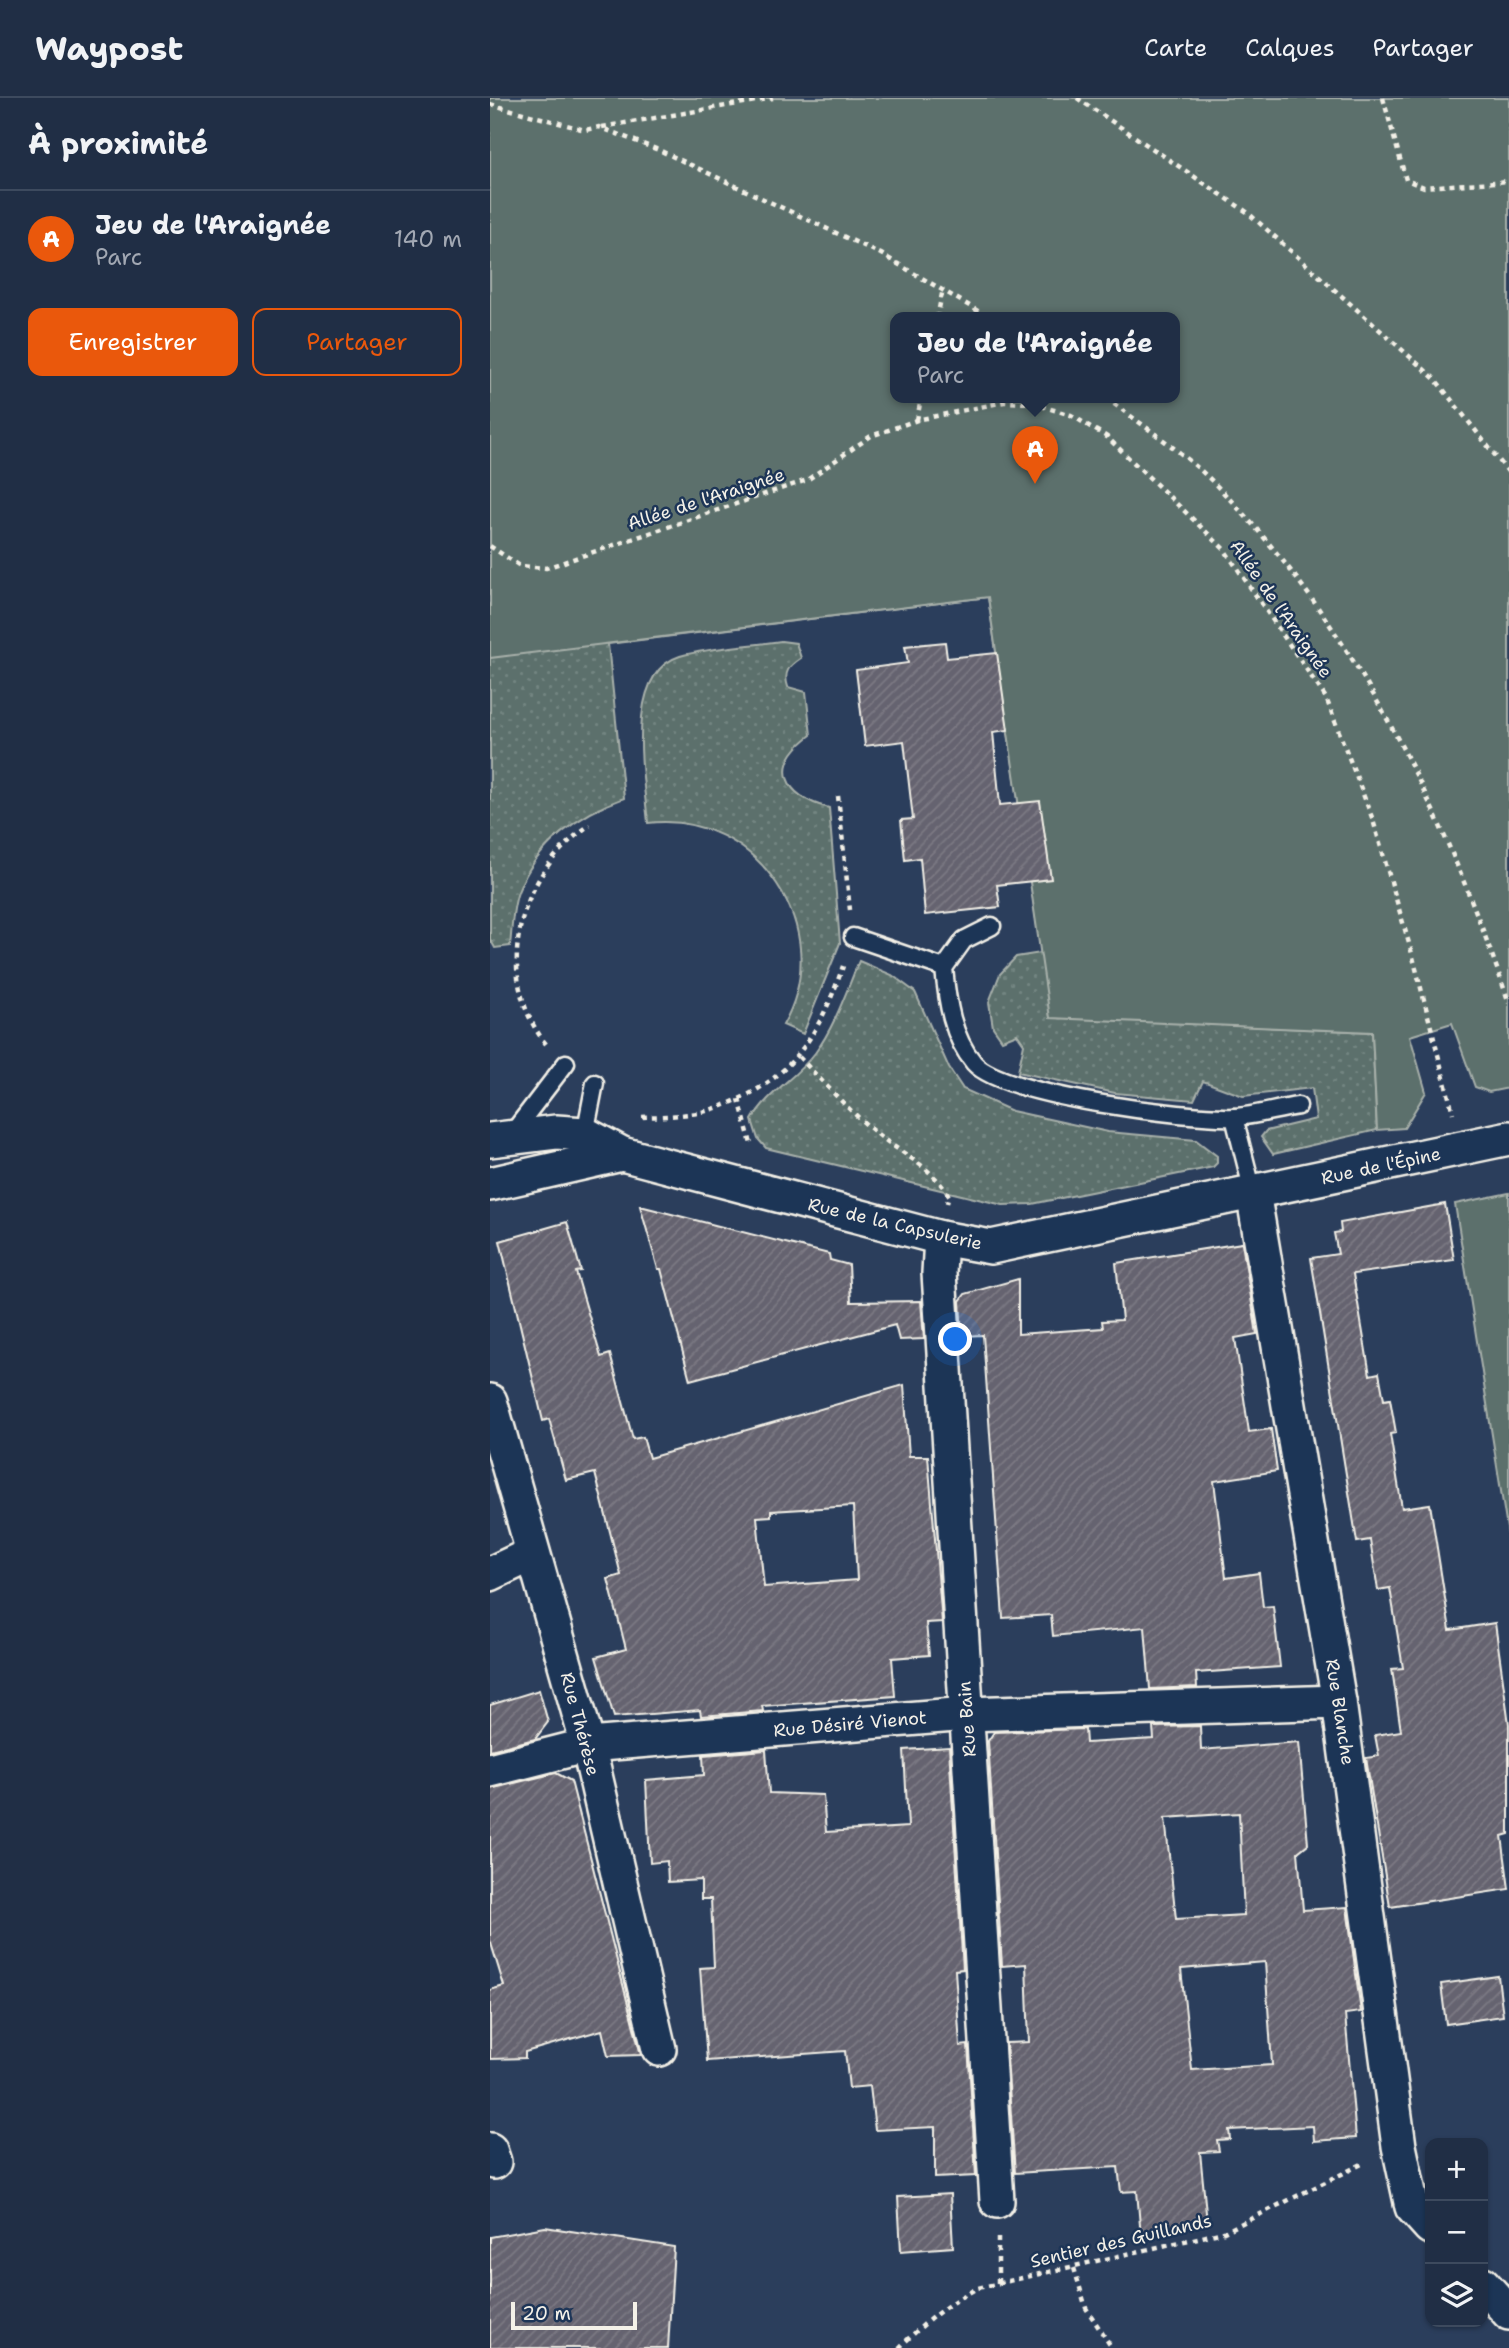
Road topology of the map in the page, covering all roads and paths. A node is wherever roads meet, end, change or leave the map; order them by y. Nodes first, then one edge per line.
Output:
1 (773, 98) edge
2 (1077, 98) edge
3 (1383, 98) edge
4 (490, 104) edge
5 (599, 127) junction
6 (1509, 181) edge
7 (943, 289) junction
8 (938, 312) edge
9 (980, 312) edge
10 (920, 403) edge
11 (999, 403) edge
12 (1031, 403) edge
13 (1112, 403) edge
14 (916, 420) junction
15 (1509, 473) edge
16 (490, 547) edge
17 (838, 796) dead end
18 (590, 825) dead end
19 (992, 926) dead end
20 (853, 937) junction
21 (944, 968) junction
22 (1509, 1003) edge
23 (547, 1046) dead end
24 (799, 1057) junction
25 (566, 1063) dead end
26 (595, 1083) dead end
27 (739, 1099) junction
28 (1298, 1106) dead end
29 (687, 1114) dead end
30 (1234, 1117) junction
31 (585, 1134) junction
32 (500, 1138) edge
33 (1509, 1138) edge
34 (751, 1144) dead end
35 (1463, 1149) junction
36 (622, 1154) junction
37 (490, 1184) edge
38 (1253, 1192) junction
39 (941, 1238) junction
40 (490, 1401) edge
41 (532, 1554) junction
42 (490, 1574) edge
43 (1339, 1702) junction
44 (967, 1714) junction
45 (588, 1745) junction
46 (490, 1770) edge
47 (659, 2049) dead end
48 (1399, 2146) junction
49 (997, 2201) dead end
50 (1425, 2221) edge
51 (1074, 2268) junction
52 (1488, 2290) edge
53 (1509, 2313) edge
54 (899, 2348) edge
55 (1112, 2348) edge

1 - 5 path
2 - 15 path
3 - 6 path
4 - 5 path
5 - 7 path
7 - 8 path
7 - 9 path
10 - 14 path
11 - 14 path, Allée de l'Araignée
12 - 35 path, Allée de l'Araignée
13 - 22 path
14 - 16 path, Allée de l'Araignée
17 - 20 path
18 - 23 path
19 - 21 lane
20 - 21 lane
20 - 24 path
21 - 30 lane
24 - 27 path
24 - 39 path
25 - 32 lane
26 - 31 lane
27 - 29 path
27 - 34 path
28 - 30 lane
30 - 38 lane
31 - 32 street, Rue de la Capsulerie
31 - 36 street, Rue de la Capsulerie
33 - 35 street, Rue de l'Épine
35 - 38 street, Rue de l'Épine
36 - 37 street, Rue de la Capsulerie
36 - 39 street, Rue de la Capsulerie
38 - 39 street, Rue de la Capsulerie
38 - 43 street, Rue Blanche
39 - 44 street, Rue Bain
40 - 41 street, Rue Thérèse
41 - 42 street
41 - 45 street, Rue Thérèse
43 - 44 street, Rue Désiré Vienot
43 - 48 street, Rue Blanche
44 - 45 street, Rue Désiré Vienot
44 - 49 street, Rue Bain
45 - 46 street, Rue Désiré Vienot
45 - 47 street, Rue Thérèse
48 - 50 street, Rue Blanche
48 - 51 path, Sentier des Guillands
51 - 54 path, Sentier des Guillands
51 - 55 path
52 - 53 street

